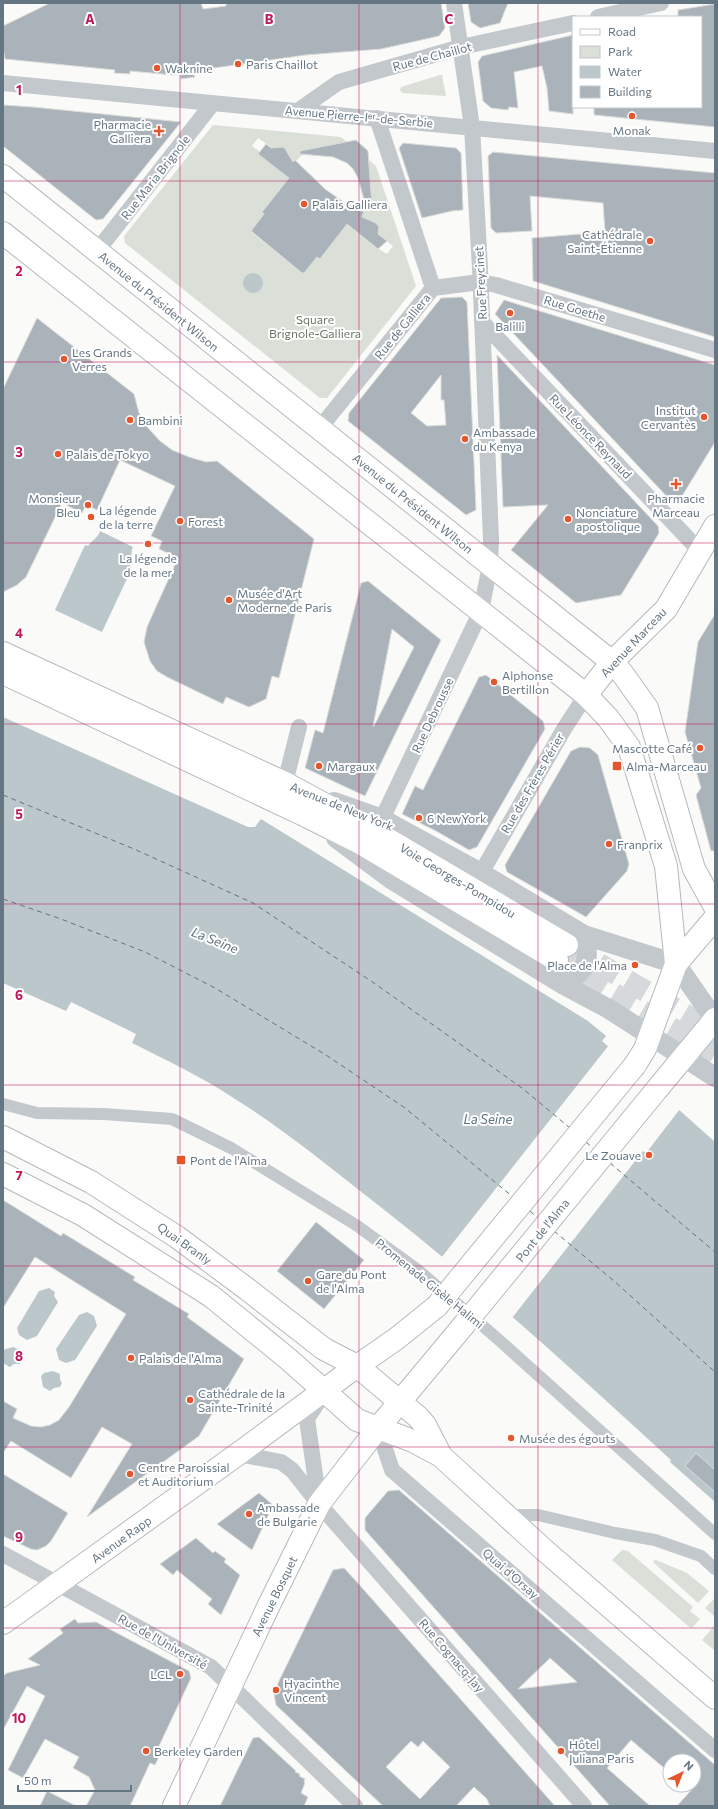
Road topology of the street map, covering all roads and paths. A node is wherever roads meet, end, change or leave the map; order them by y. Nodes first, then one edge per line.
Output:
1 (454, 3) edge
2 (661, 3) edge
3 (602, 16) edge
4 (572, 22) edge
5 (462, 47) junction
6 (3, 83) edge
7 (213, 103) junction
8 (299, 110) junction
9 (377, 118) junction
10 (472, 127) junction
11 (715, 150) edge
12 (3, 176) edge
13 (3, 233) edge
14 (97, 251) junction
15 (480, 282) junction
16 (433, 288) junction
17 (482, 322) junction
18 (715, 350) edge
19 (319, 429) junction
20 (715, 526) edge
21 (700, 551) junction
22 (490, 565) junction
23 (481, 612) junction
24 (3, 653) edge
25 (612, 662) junction
26 (3, 673) edge
27 (586, 695) junction
28 (299, 727) dead end
29 (284, 783) junction
30 (302, 814) junction
31 (382, 819) junction
32 (481, 872) junction
33 (715, 907) edge
34 (715, 918) edge
35 (569, 947) junction
36 (676, 964) junction
37 (564, 985) junction
38 (715, 1019) edge
39 (650, 1036) junction
40 (683, 1058) junction
41 (715, 1077) edge
42 (3, 1104) edge
43 (3, 1137) edge
44 (3, 1174) edge
45 (357, 1366) junction
46 (324, 1392) junction
47 (400, 1402) junction
48 (378, 1428) junction
49 (238, 1454) junction
50 (441, 1456) junction
51 (319, 1504) junction
52 (505, 1516) junction
53 (715, 1534) edge
54 (3, 1554) edge
55 (715, 1568) edge
56 (58, 1584) junction
57 (3, 1623) edge
58 (231, 1686) junction
59 (715, 1698) edge
60 (715, 1750) edge
61 (174, 1806) edge
62 (355, 1806) edge
63 (584, 1806) edge

1 - 5 street, Rue Freycinet
2 - 3 street
4 - 5 street, Rue de Chaillot
5 - 8 street, Rue de Chaillot
5 - 10 street, Rue Freycinet
6 - 7 street, Avenue Pierre-Iᵉʳ-de-Serbie
7 - 8 street, Avenue Pierre-Iᵉʳ-de-Serbie
7 - 14 street, Rue Maria Brignole
8 - 9 street, Avenue Pierre-Iᵉʳ-de-Serbie
9 - 10 street, Avenue Pierre-Iᵉʳ-de-Serbie
9 - 16 street, Rue de Galliera
10 - 11 street, Avenue Pierre-Iᵉʳ-de-Serbie
10 - 15 street, Rue Freycinet
12 - 14 main road, Avenue du Président Wilson
13 - 23 main road
14 - 19 main road, Avenue du Président Wilson
15 - 16 street, Rue Goethe
15 - 17 street, Rue Freycinet
15 - 18 street, Rue Goethe
16 - 19 street, Rue de Galliera
17 - 21 street, Rue Léonce Reynaud
17 - 22 street, Rue Freycinet
19 - 22 main road, Avenue du Président Wilson
20 - 21 main road, Avenue Marceau
21 - 25 main road, Avenue Marceau
22 - 23 street, Rue Freycinet
22 - 25 main road, Avenue du Président Wilson
23 - 27 main road
23 - 31 street, Rue Debrousse
24 - 29 main road, Avenue de New York
25 - 27 main road, Avenue Marceau
25 - 33 main road, Avenue du Président Wilson
26 - 30 main road, Avenue de New York
27 - 32 street, Rue des Frères Périer
27 - 36 main road
28 - 29 street
29 - 31 street, Avenue de New York
29 - 35 main road, Voie Georges-Pompidou
30 - 35 main road, Voie Georges-Pompidou
30 - 37 street, Avenue de New York
31 - 32 street, Avenue de New York
32 - 35 street, Avenue de New York
34 - 36 main road
35 - 36 street, Avenue de New York
35 - 37 street
36 - 38 street
36 - 39 main road
37 - 39 street, Avenue de New York
38 - 40 main road
39 - 40 street
39 - 45 main road, bridge
40 - 41 street
40 - 47 main road, Pont de l'Alma, bridge
42 - 53 street, Promenade Gisèle Halimi
43 - 45 main road, Quai Branly
44 - 46 main road
45 - 46 main road, Avenue Rapp
45 - 47 main road, Quai Branly
46 - 48 main road
46 - 49 main road, Avenue Rapp
46 - 51 street
47 - 48 main road, Avenue Bosquet
47 - 50 main road
48 - 50 main road
48 - 51 main road, Avenue Bosquet
48 - 60 street, Quai d'Orsay
49 - 51 street, Rue Cognacq-Jay
49 - 56 main road, Avenue Rapp
50 - 52 main road
51 - 58 main road, Avenue Bosquet
51 - 63 street, Rue Cognacq-Jay
52 - 55 street
52 - 59 main road
54 - 56 street, Rue de l'Université
56 - 57 main road, Avenue Rapp
56 - 58 street, Rue de l'Université
58 - 61 main road, Avenue Bosquet
58 - 62 street, Rue de l'Université

